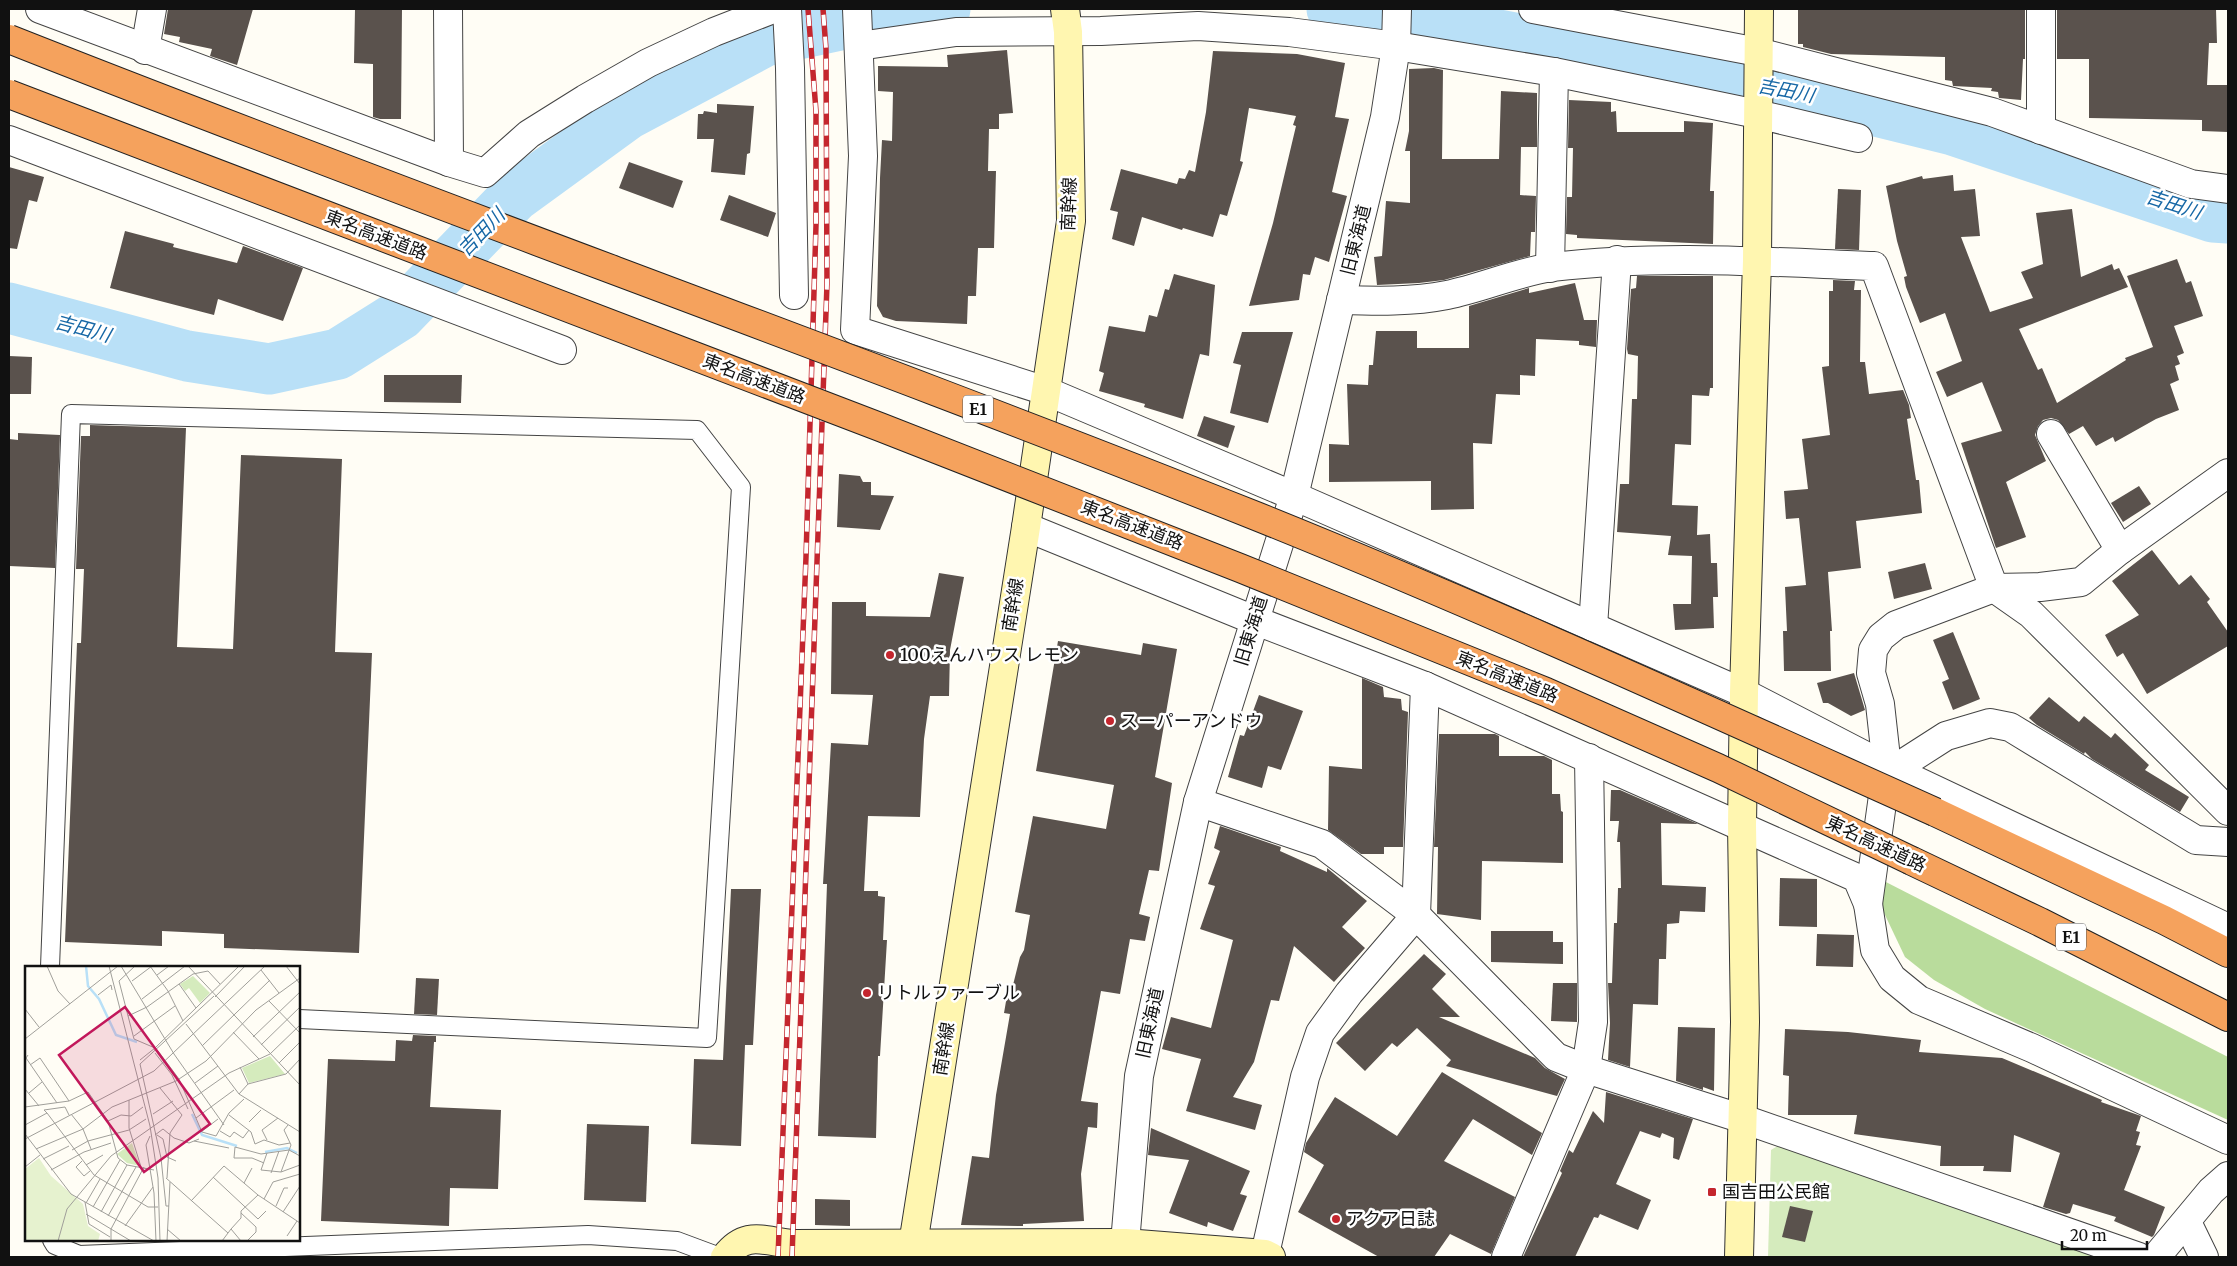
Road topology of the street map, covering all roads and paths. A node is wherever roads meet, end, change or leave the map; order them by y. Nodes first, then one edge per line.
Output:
1 (40, 9) edge
2 (152, 9) edge
3 (448, 9) edge
4 (773, 9) edge
5 (787, 9) edge
6 (857, 9) edge
7 (1397, 9) edge
8 (1533, 9) edge
9 (1759, 9) edge
10 (2041, 9) edge
11 (1066, 20) edge
12 (9, 39) edge
13 (860, 46) junction
14 (1396, 46) junction
15 (145, 50) junction
16 (1758, 52) junction
17 (1554, 72) junction
18 (9, 94) edge
19 (1757, 114) junction
20 (2041, 130) junction
21 (1858, 138) dead end
22 (9, 140) edge
23 (449, 162) junction
24 (2228, 189) edge
25 (1617, 260) junction
26 (1757, 261) junction
27 (1550, 268) junction
28 (794, 295) dead end
29 (1341, 300) junction
30 (562, 350) dead end
31 (1046, 391) junction
32 (2052, 434) dead end
33 (2228, 472) edge
34 (1294, 496) junction
35 (1026, 527) junction
36 (2120, 550) junction
37 (1994, 588) junction
38 (1254, 620) junction
39 (1593, 627) junction
40 (1425, 686) junction
41 (1744, 693) junction
42 (1589, 758) junction
43 (1890, 769) junction
44 (1198, 802) junction
45 (2228, 811) edge
46 (1742, 825) junction
47 (2228, 842) edge
48 (1868, 904) junction
49 (1416, 915) junction
50 (2228, 928) edge
51 (2228, 954) edge
52 (50, 966) edge
53 (2228, 1017) edge
54 (300, 1019) edge
55 (1586, 1069) junction
56 (1743, 1119) junction
57 (2228, 1140) edge
58 (2228, 1176) edge
59 (2187, 1222) junction
60 (53, 1241) edge
61 (913, 1250) edge
62 (1126, 1250) edge
63 (1268, 1256) edge
64 (720, 1257) edge
65 (725, 1257) edge
66 (1506, 1257) edge
67 (1739, 1257) edge
68 (2139, 1257) edge
69 (2156, 1257) edge
70 (2204, 1257) edge

1 - 15 street
2 - 15 street
3 - 23 street
4 - 23 street
5 - 28 street
6 - 13 street
7 - 14 street, 旧東海道
8 - 16 street
9 - 16 street
10 - 20 street
11 - 13 street
11 - 14 street
11 - 31 street, 南幹線
12 - 51 highway, E1, bridge
13 - 31 street
14 - 17 street
14 - 29 street, 旧東海道
15 - 23 street
16 - 19 street
16 - 20 street
17 - 19 street
17 - 27 street
18 - 53 highway, 東名高速道路 / E1, bridge
19 - 21 street
19 - 26 street
20 - 24 street
22 - 30 street
25 - 26 street
25 - 27 street
25 - 39 street
26 - 37 street
26 - 41 street
27 - 29 street
29 - 34 street, 旧東海道
31 - 34 street
31 - 35 street, 南幹線
32 - 36 street
33 - 36 street
34 - 38 street, 旧東海道
34 - 39 street
35 - 38 street
35 - 61 street, 南幹線
36 - 37 street
37 - 43 street
37 - 45 street
38 - 40 street
38 - 44 street, 旧東海道
39 - 41 street
40 - 42 street
40 - 49 street
41 - 43 street
41 - 46 street
42 - 46 street
42 - 55 street
43 - 47 street
43 - 48 street
43 - 50 street
44 - 49 street
44 - 62 street, 旧東海道
46 - 48 street
46 - 56 street
48 - 57 street
49 - 55 street
49 - 63 street
52 - 54 lane
55 - 56 street
55 - 66 street
56 - 67 street
56 - 68 street
58 - 59 street
59 - 69 street
59 - 70 street
60 - 64 lane
61 - 62 street
61 - 65 street
62 - 63 street

